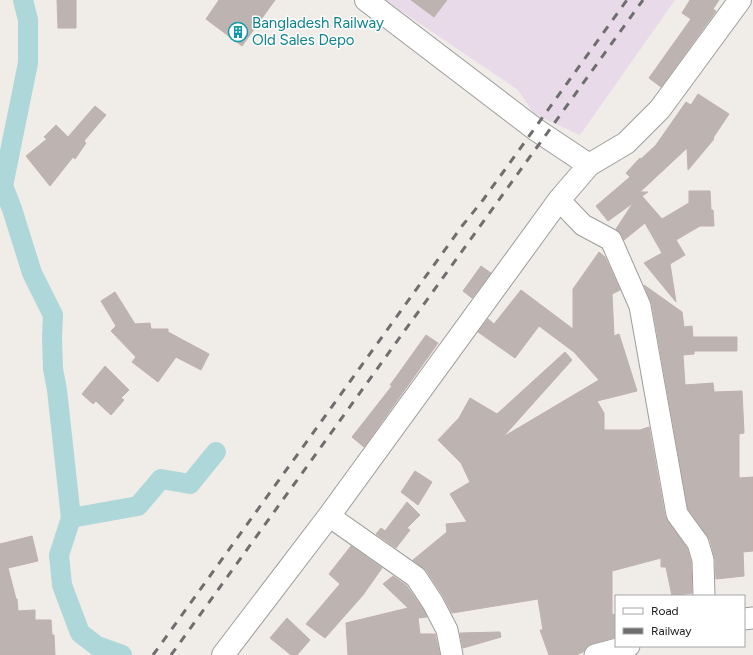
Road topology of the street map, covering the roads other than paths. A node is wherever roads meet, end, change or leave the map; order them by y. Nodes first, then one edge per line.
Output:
1 (366, 0) edge
2 (740, 0) edge
3 (589, 165) junction
4 (560, 200) junction
5 (329, 516) junction
6 (704, 595) edge
7 (625, 647) edge
8 (223, 655) edge
9 (452, 655) edge
10 (595, 655) edge

1 - 3 street
2 - 3 street
3 - 4 street
4 - 5 street
4 - 6 street
5 - 8 street
5 - 9 street
7 - 10 street

